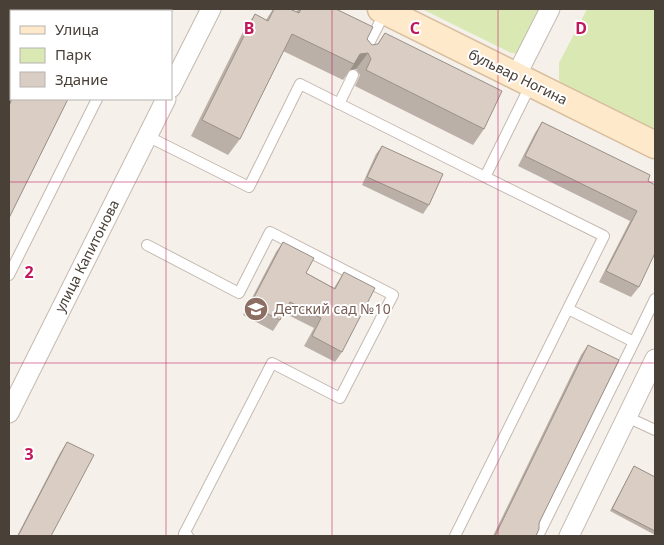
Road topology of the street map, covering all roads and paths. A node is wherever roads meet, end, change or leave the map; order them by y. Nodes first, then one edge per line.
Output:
1 (211, 9) edge
2 (550, 9) edge
3 (383, 10) edge
4 (363, 55) edge
5 (353, 75) edge
6 (524, 80) junction
7 (172, 86) edge
8 (96, 100) edge
9 (165, 100) edge
10 (339, 104) junction
11 (147, 136) junction
12 (655, 145) edge
13 (485, 177) junction
14 (147, 245) dead end
15 (9, 275) edge
16 (655, 299) edge
17 (568, 309) junction
18 (634, 342) junction
19 (655, 359) edge
20 (9, 413) edge
21 (627, 417) junction
22 (655, 430) edge
23 (188, 536) edge
24 (454, 536) edge
25 (538, 536) edge
26 (569, 536) edge

1 - 7 street
2 - 6 street
3 - 4 lane
3 - 6 street, бульвар Ногина
5 - 10 lane
6 - 12 street, бульвар Ногина
6 - 13 lane
8 - 15 lane
9 - 11 street, улица Капитонова
10 - 11 lane
10 - 13 lane
11 - 20 street, улица Капитонова
13 - 17 lane
14 - 23 lane
16 - 18 lane
17 - 18 lane
17 - 24 lane
18 - 25 lane
19 - 21 street
21 - 22 lane
21 - 26 street

